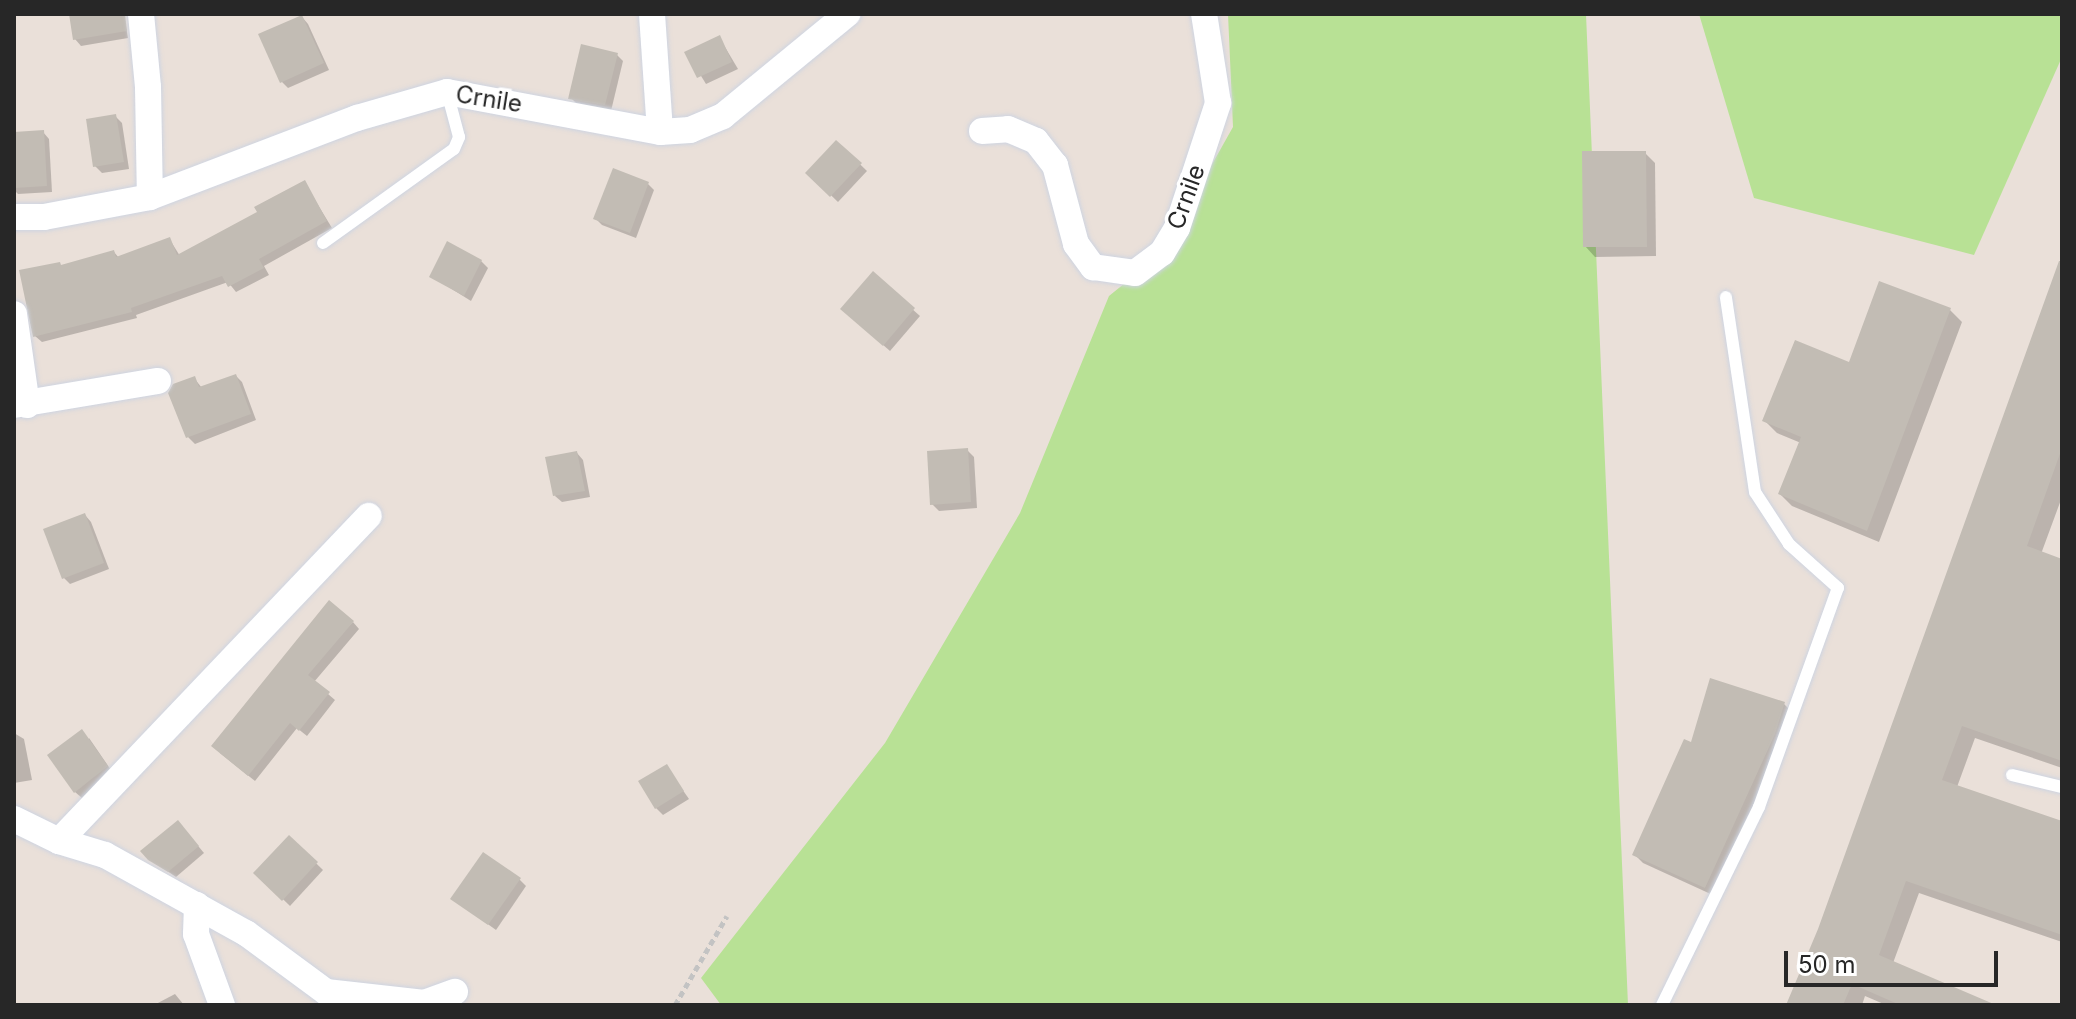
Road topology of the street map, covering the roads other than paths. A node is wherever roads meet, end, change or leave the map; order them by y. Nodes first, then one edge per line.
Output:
1 (141, 14) edge
2 (652, 14) edge
3 (847, 14) edge
4 (1204, 14) edge
5 (447, 92) junction
6 (982, 131) dead end
7 (660, 132) junction
8 (150, 197) junction
9 (14, 217) edge
10 (323, 243) dead end
11 (1726, 297) dead end
12 (14, 314) edge
13 (158, 381) dead end
14 (20, 405) edge
15 (369, 516) dead end
16 (2012, 775) dead end
17 (2062, 787) edge
18 (14, 819) edge
19 (59, 841) junction
20 (197, 905) junction
21 (455, 992) dead end
22 (222, 1005) edge
23 (1662, 1005) edge

1 - 8 street
2 - 7 street
3 - 7 street, Crnile
4 - 6 street, Crnile
5 - 7 street, Crnile
5 - 8 street, Crnile
5 - 10 lane
8 - 9 street, Crnile
11 - 23 lane
12 - 14 street
13 - 14 street
15 - 19 street
16 - 17 lane
18 - 19 street
19 - 20 street
20 - 21 street
20 - 22 street

